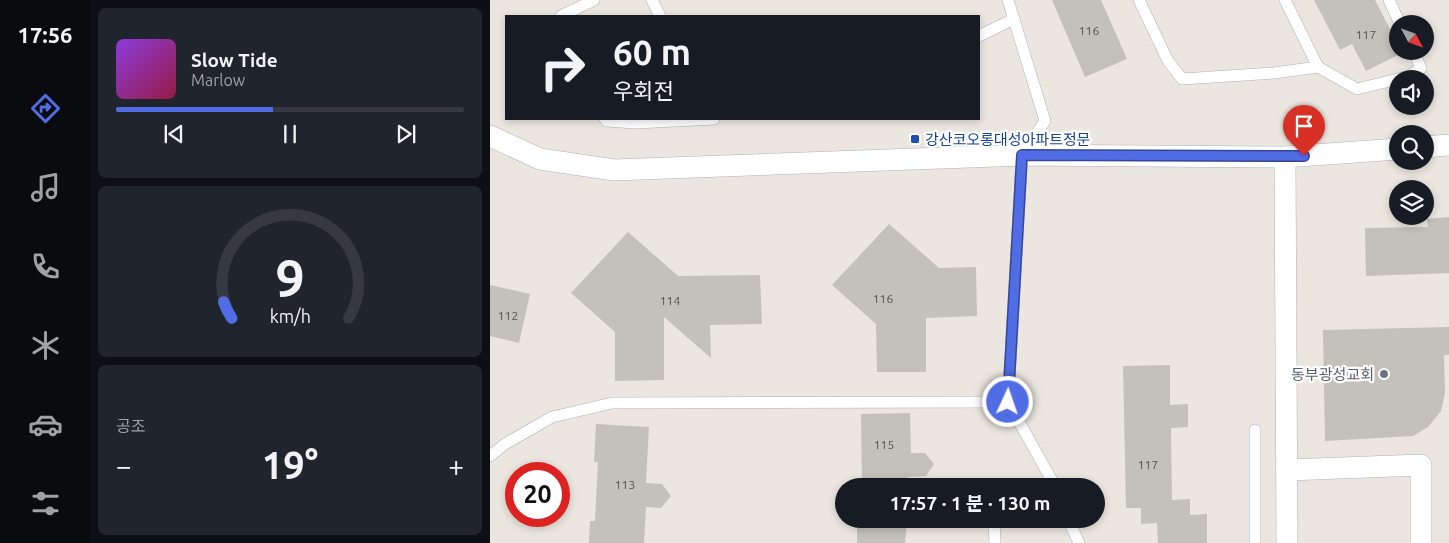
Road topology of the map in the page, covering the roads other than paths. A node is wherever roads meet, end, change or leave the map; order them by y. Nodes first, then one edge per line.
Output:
1 (594, 0) edge
2 (652, 0) edge
3 (1008, 0) edge
4 (1138, 0) edge
5 (1285, 0) edge
6 (1389, 0) edge
7 (563, 15) edge
8 (660, 15) edge
9 (1396, 15) edge
10 (1014, 19) junction
11 (980, 36) edge
12 (1318, 67) junction
13 (1389, 81) edge
14 (606, 120) edge
15 (686, 120) edge
16 (490, 136) edge
17 (1449, 145) edge
18 (1434, 146) edge
19 (1389, 150) edge
20 (1022, 155) junction
21 (1285, 157) junction
22 (1008, 402) junction
23 (1255, 430) dead end
24 (490, 456) edge
25 (1287, 470) junction
26 (1051, 478) edge
27 (994, 528) edge
28 (1072, 528) edge
29 (995, 543) edge
30 (1079, 543) edge
31 (1255, 543) edge
32 (1287, 543) edge
33 (1421, 543) edge

1 - 7 lane
2 - 8 lane
3 - 10 lane
4 - 12 lane
5 - 12 lane
6 - 9 lane
10 - 11 lane
10 - 20 lane
12 - 13 lane
14 - 15 lane
16 - 20 street
17 - 18 street
19 - 21 street
20 - 21 street
20 - 22 lane
21 - 25 street
22 - 24 lane
22 - 26 lane
23 - 31 lane
25 - 32 street
25 - 33 street
27 - 29 lane
28 - 30 lane

